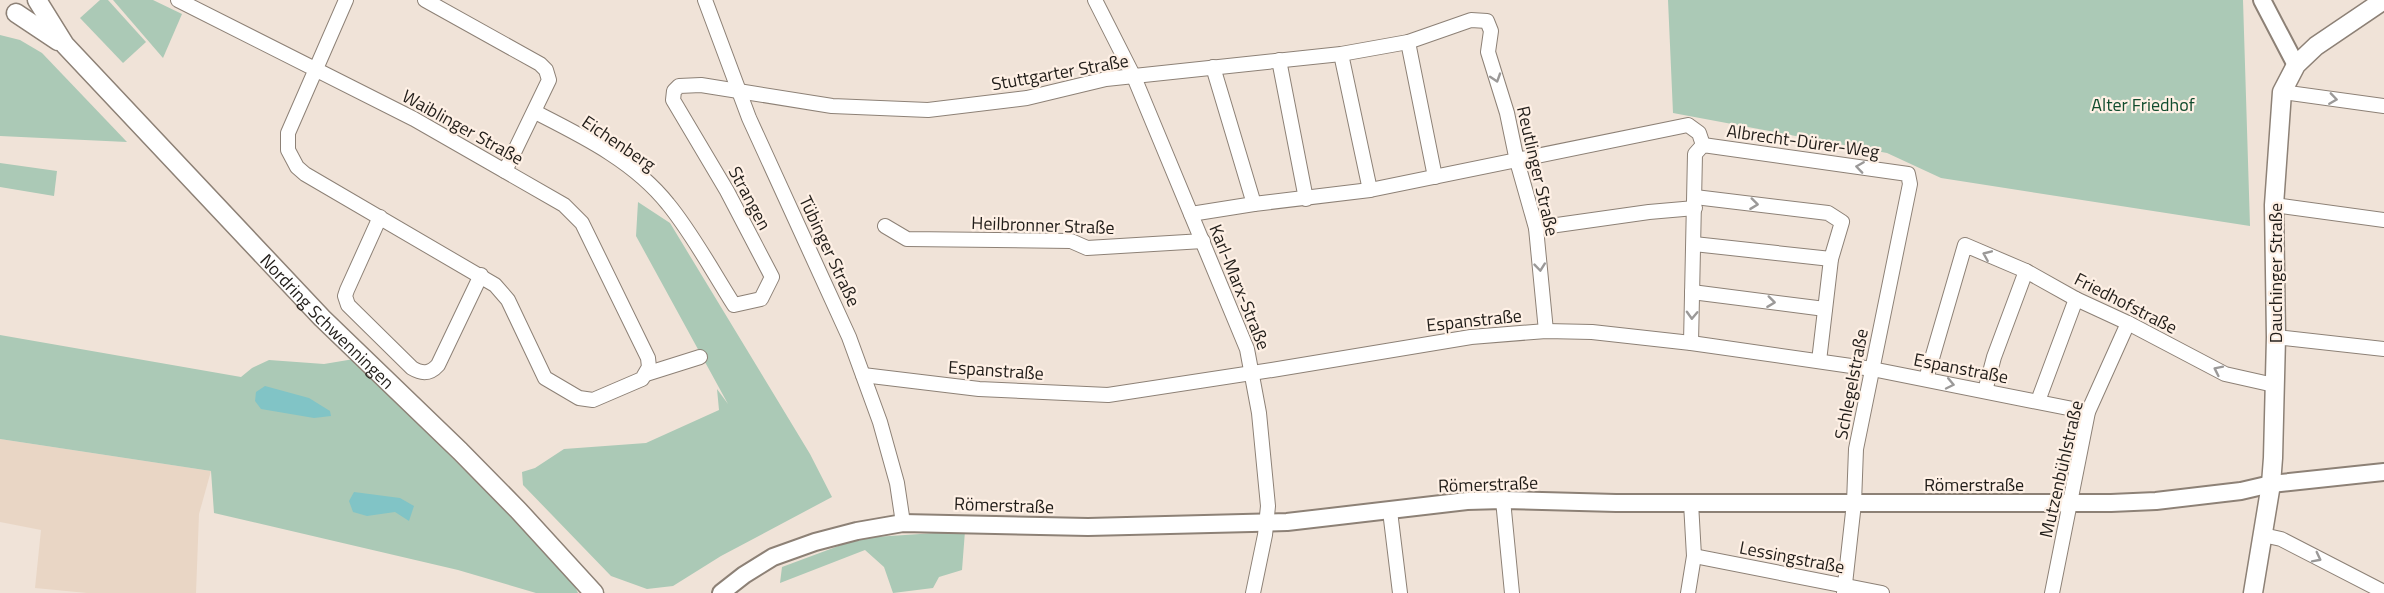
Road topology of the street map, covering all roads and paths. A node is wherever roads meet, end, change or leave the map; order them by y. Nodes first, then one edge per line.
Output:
1 (32, 0) edge
2 (37, 0) edge
3 (178, 0) edge
4 (346, 0) edge
5 (425, 0) edge
6 (705, 0) edge
7 (1095, 0) edge
8 (2262, 0) edge
9 (2384, 0) edge
10 (8, 13) edge
11 (1487, 21) joint
12 (1408, 42) junction
13 (65, 45) junction
14 (1341, 54) junction
15 (1279, 60) junction
16 (2296, 65) junction
17 (315, 67) junction
18 (1213, 67) junction
19 (1134, 77) junction
20 (674, 91) joint
21 (740, 92) junction
22 (2282, 92) junction
23 (2384, 106) edge
24 (535, 112) junction
25 (1703, 145) junction
26 (1517, 161) junction
27 (506, 171) junction
28 (1435, 177) junction
29 (1910, 184) joint
30 (1370, 190) junction
31 (1306, 199) junction
32 (1695, 203) junction
33 (1254, 204) junction
34 (2274, 205) junction
35 (1191, 214) junction
36 (380, 217) junction
37 (2384, 220) edge
38 (885, 226) dead end
39 (1536, 228) junction
40 (1203, 241) junction
41 (1694, 244) junction
42 (1831, 259) junction
43 (2026, 271) junction
44 (481, 275) junction
45 (1692, 292) junction
46 (2076, 299) junction
47 (734, 305) joint
48 (1825, 309) junction
49 (2128, 322) junction
50 (1546, 331) junction
51 (2276, 337) junction
52 (1691, 343) junction
53 (2384, 350) edge
54 (700, 357) dead end
55 (1819, 362) junction
56 (1872, 369) junction
57 (647, 370) junction
58 (1253, 373) junction
59 (862, 375) junction
60 (1926, 379) junction
61 (2274, 385) junction
62 (1984, 391) junction
63 (2038, 401) junction
64 (2088, 412) junction
65 (2384, 472) edge
66 (2271, 484) junction
67 (1503, 500) junction
68 (1691, 502) junction
69 (1854, 503) junction
70 (2070, 504) junction
71 (1390, 512) junction
72 (1267, 522) junction
73 (903, 523) junction
74 (2263, 535) junction
75 (1694, 556) junction
76 (590, 587) edge
77 (1844, 589) edge
78 (2384, 592) edge
79 (608, 593) edge
80 (721, 593) edge
81 (1253, 593) edge
82 (1400, 593) edge
83 (1512, 593) edge
84 (1688, 593) edge
85 (1882, 593) edge
86 (2052, 593) edge
87 (2253, 593) edge

1 - 10 main road
2 - 13 main road, Nordring Schwenningen
3 - 17 street, Waiblinger Straße
4 - 17 street
5 - 24 street
6 - 21 street, Tübinger Straße
7 - 19 street, Karl-Marx-Straße
8 - 16 street
9 - 16 main road, Dauchinger Straße
10 - 13 main road, Nordring Schwenningen
11 - 12 street, Stuttgarter Straße
11 -> 26 street, Reutlinger Straße
12 - 14 street, Stuttgarter Straße
12 - 28 street
13 - 76 main road, Nordring Schwenningen
14 - 15 street, Stuttgarter Straße
14 - 30 street
15 - 18 street, Stuttgarter Straße
15 - 31 street
16 - 22 main road, Dauchinger Straße
17 - 27 street, Waiblinger Straße
17 - 36 street
18 - 19 street, Stuttgarter Straße
18 - 33 street
19 - 21 street, Stuttgarter Straße
19 - 35 street, Karl-Marx-Straße
20 - 21 street, Stuttgarter Straße
20 - 47 street, Strangen
21 - 59 street, Tübinger Straße
22 -> 23 street
22 - 34 main road, Dauchinger Straße
24 - 27 street
24 - 47 street, Eichenberg
25 - 26 street
29 -> 25 street, Albrecht-Dürer-Weg
25 - 32 street, Albrecht-Dürer-Weg
26 - 28 street
26 - 39 street, Reutlinger Straße
27 - 57 street, Waiblinger Straße
28 - 30 street
29 - 56 street, Schlegelstraße
30 - 31 street
31 - 33 street
32 - 39 street
32 - 41 street, Albrecht-Dürer-Weg
32 -> 42 street
33 - 35 street
34 - 37 street
34 - 51 main road, Dauchinger Straße
35 - 40 street, Karl-Marx-Straße
36 - 44 street
36 - 44 street
38 - 40 street, Heilbronner Straße
39 -> 50 street, Reutlinger Straße
40 - 58 street, Karl-Marx-Straße
41 - 42 street
41 - 45 street, Albrecht-Dürer-Weg
42 - 48 street
43 - 46 street, Friedhofstraße
43 -> 60 street, Friedhofstraße
43 - 62 street
44 - 57 street
45 -> 48 street
45 -> 52 street, Albrecht-Dürer-Weg
46 - 49 street, Friedhofstraße
46 - 63 street
48 - 55 street
61 -> 49 street, Friedhofstraße
49 - 64 street, Mutzenbühlstraße
50 - 52 street, Espanstraße
50 - 58 street, Espanstraße
51 - 53 street
51 - 61 main road, Dauchinger Straße
52 - 55 street, Espanstraße
54 - 57 street
55 - 56 street, Espanstraße
56 - 60 street, Espanstraße
56 - 69 street, Schlegelstraße
58 - 59 street, Espanstraße
58 - 72 street, Karl-Marx-Straße
59 - 73 street, Tübinger Straße
60 -> 62 street, Espanstraße
61 - 66 main road, Dauchinger Straße
62 - 63 street, Espanstraße
63 - 64 street, Espanstraße
64 - 70 street, Mutzenbühlstraße
65 - 66 street, Römerstraße
66 - 70 street, Römerstraße
66 - 74 main road, Dauchinger Straße
67 - 68 street, Römerstraße
67 - 71 street, Römerstraße
67 - 83 street
68 - 69 street, Römerstraße
68 - 75 street
69 - 70 street, Römerstraße
69 - 77 street, Schlegelstraße
70 - 86 street, Mutzenbühlstraße
71 - 72 street, Römerstraße
71 - 82 street
72 - 73 street, Römerstraße
72 - 81 street, Karl-Marx-Straße
73 - 80 street, Römerstraße
74 -> 78 street
74 - 87 main road, Dauchinger Straße
75 - 77 street, Lessingstraße
75 - 84 street
76 - 79 street
77 - 85 street, Lessingstraße

